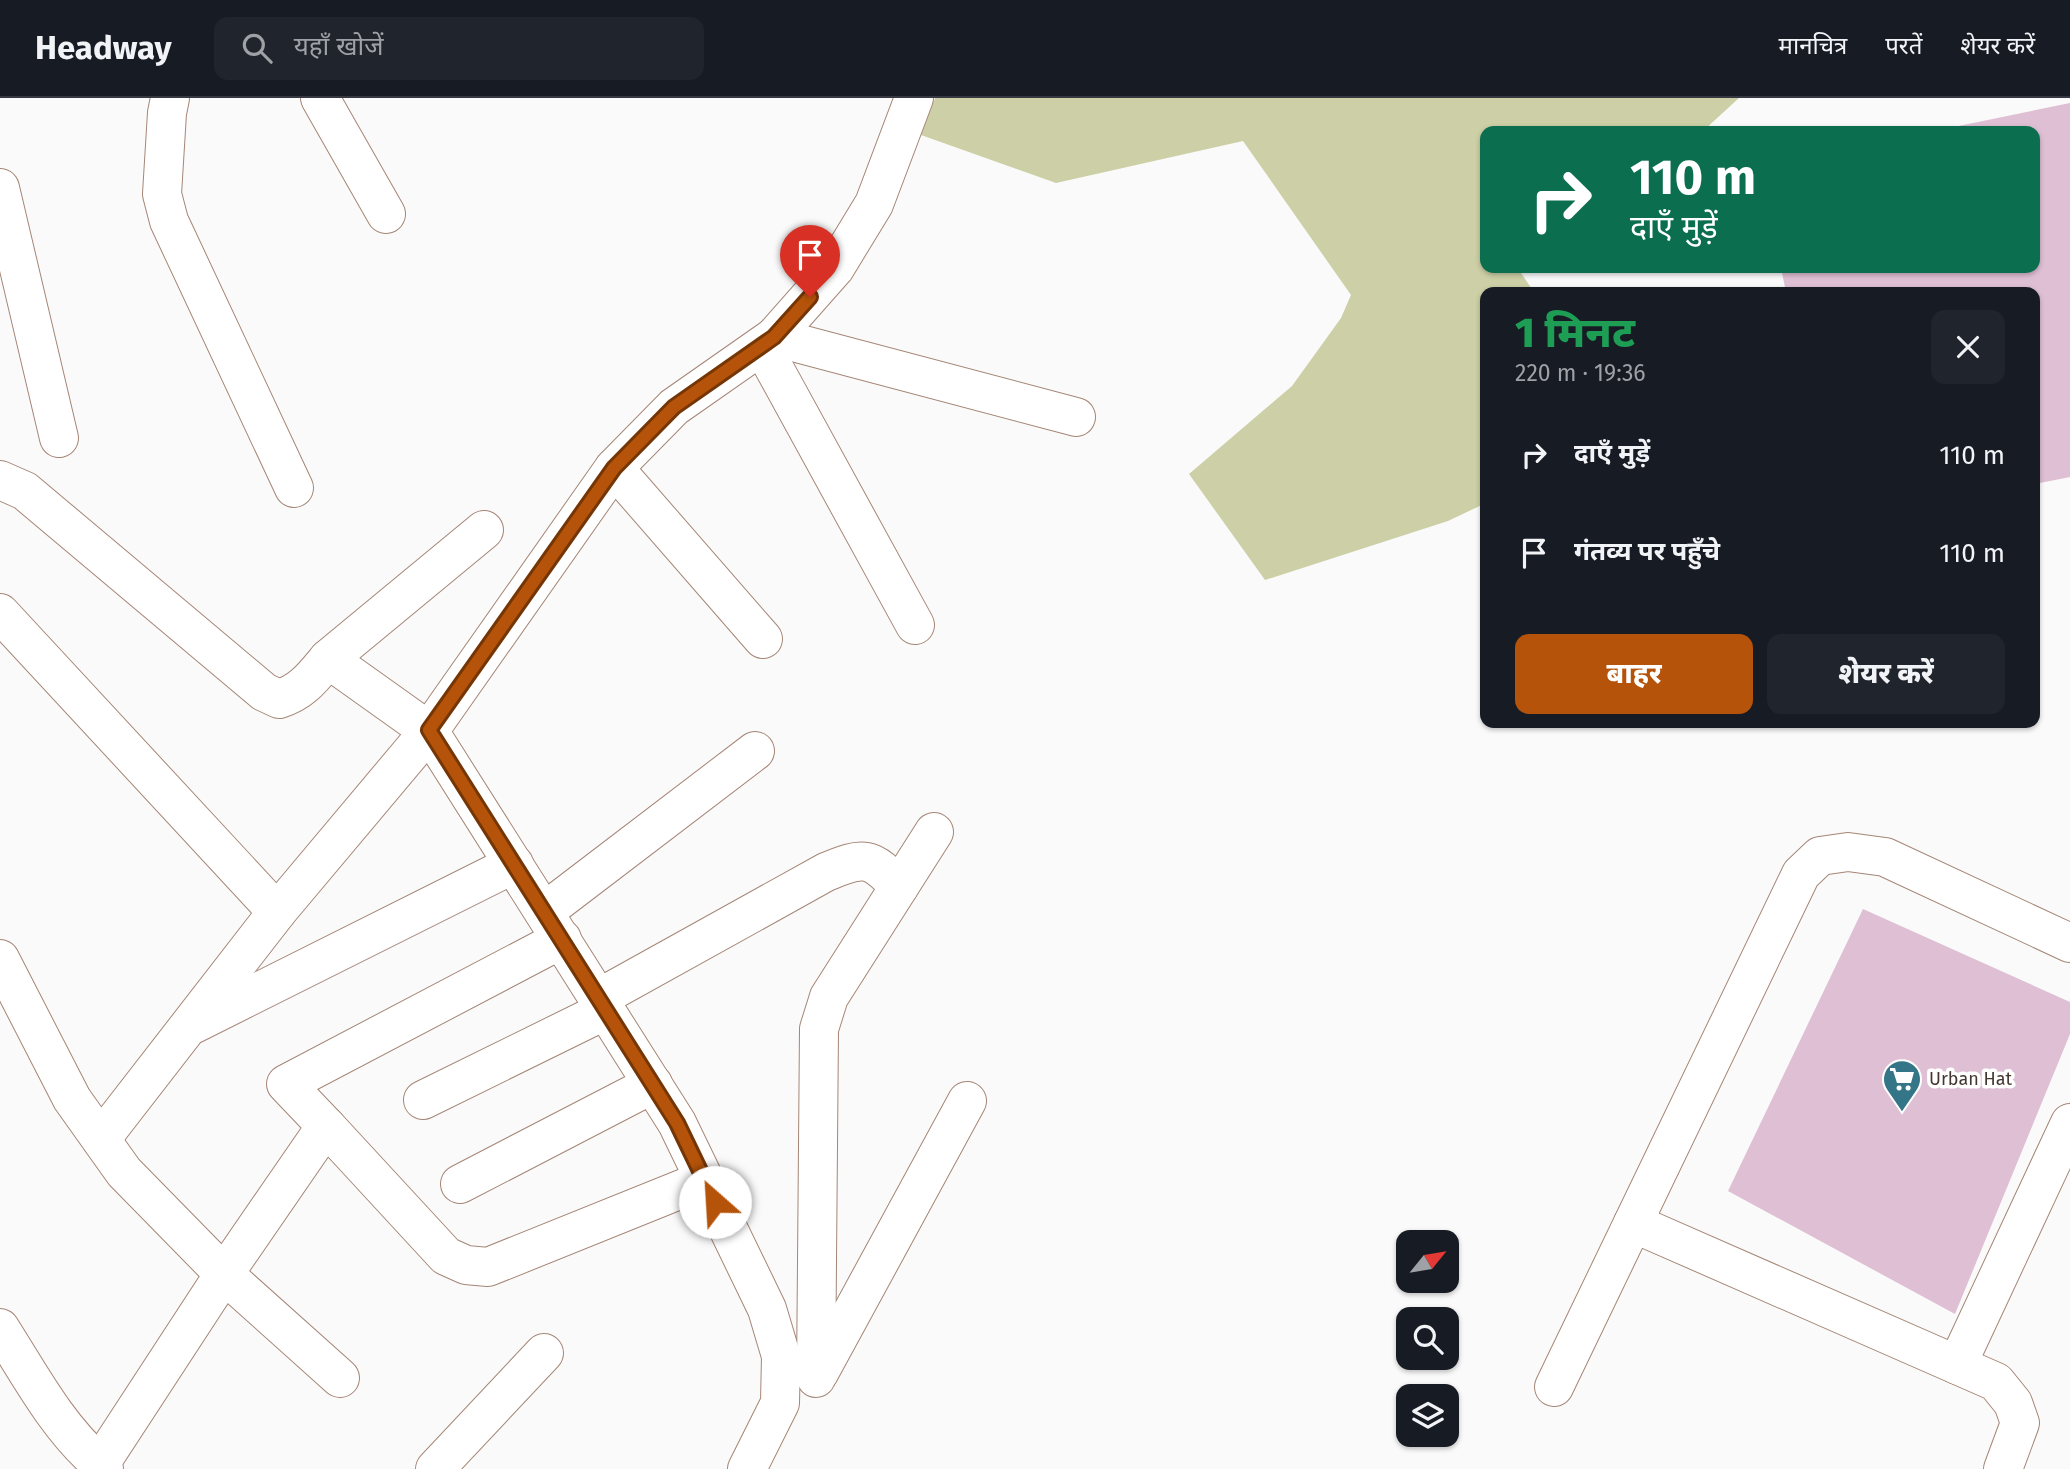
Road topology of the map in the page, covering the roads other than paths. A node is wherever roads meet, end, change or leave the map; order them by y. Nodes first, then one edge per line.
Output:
1 (170, 98) edge
2 (320, 98) edge
3 (914, 98) edge
4 (0, 188) edge
5 (386, 214) dead end
6 (768, 341) junction
7 (1076, 417) dead end
8 (59, 438) dead end
9 (614, 468) junction
10 (0, 480) edge
11 (294, 488) dead end
12 (484, 530) dead end
13 (0, 614) edge
14 (915, 625) dead end
15 (762, 639) dead end
16 (328, 659) junction
17 (429, 730) junction
18 (755, 751) dead end
19 (934, 832) dead end
20 (514, 864) junction
21 (899, 887) junction
22 (276, 912) junction
23 (553, 925) junction
24 (2070, 943) edge
25 (0, 959) edge
26 (603, 1004) junction
27 (185, 1028) junction
28 (653, 1084) junction
29 (423, 1100) dead end
30 (967, 1101) dead end
31 (2070, 1123) edge
32 (326, 1125) junction
33 (101, 1139) junction
34 (704, 1180) junction
35 (460, 1184) dead end
36 (1633, 1223) junction
37 (224, 1273) junction
38 (0, 1328) edge
39 (544, 1353) dead end
40 (1956, 1365) junction
41 (340, 1378) dead end
42 (816, 1378) junction
43 (1554, 1387) dead end
44 (780, 1403) junction
45 (102, 1467) edge
46 (435, 1469) edge
47 (747, 1469) edge
48 (2003, 1469) edge

1 - 11 street
2 - 5 street
3 - 6 street
4 - 8 street
6 - 7 street
6 - 9 street
6 - 14 street
9 - 15 street
9 - 17 street
10 - 16 street
12 - 16 street
13 - 22 street
16 - 17 street
17 - 20 street
17 - 22 street
18 - 23 street
19 - 21 street
20 - 23 street
20 - 27 street
21 - 26 street
21 - 42 street
22 - 27 street
23 - 26 street
23 - 32 street
24 - 36 street
25 - 33 street
26 - 28 street
26 - 29 street
27 - 33 street
28 - 34 street
28 - 35 street
30 - 42 street
31 - 40 street
32 - 34 street
32 - 37 street
33 - 37 street
34 - 44 street
36 - 40 street
36 - 43 street
37 - 41 street
37 - 45 street
38 - 45 street
39 - 46 street
40 - 48 street
42 - 44 street
44 - 47 street

